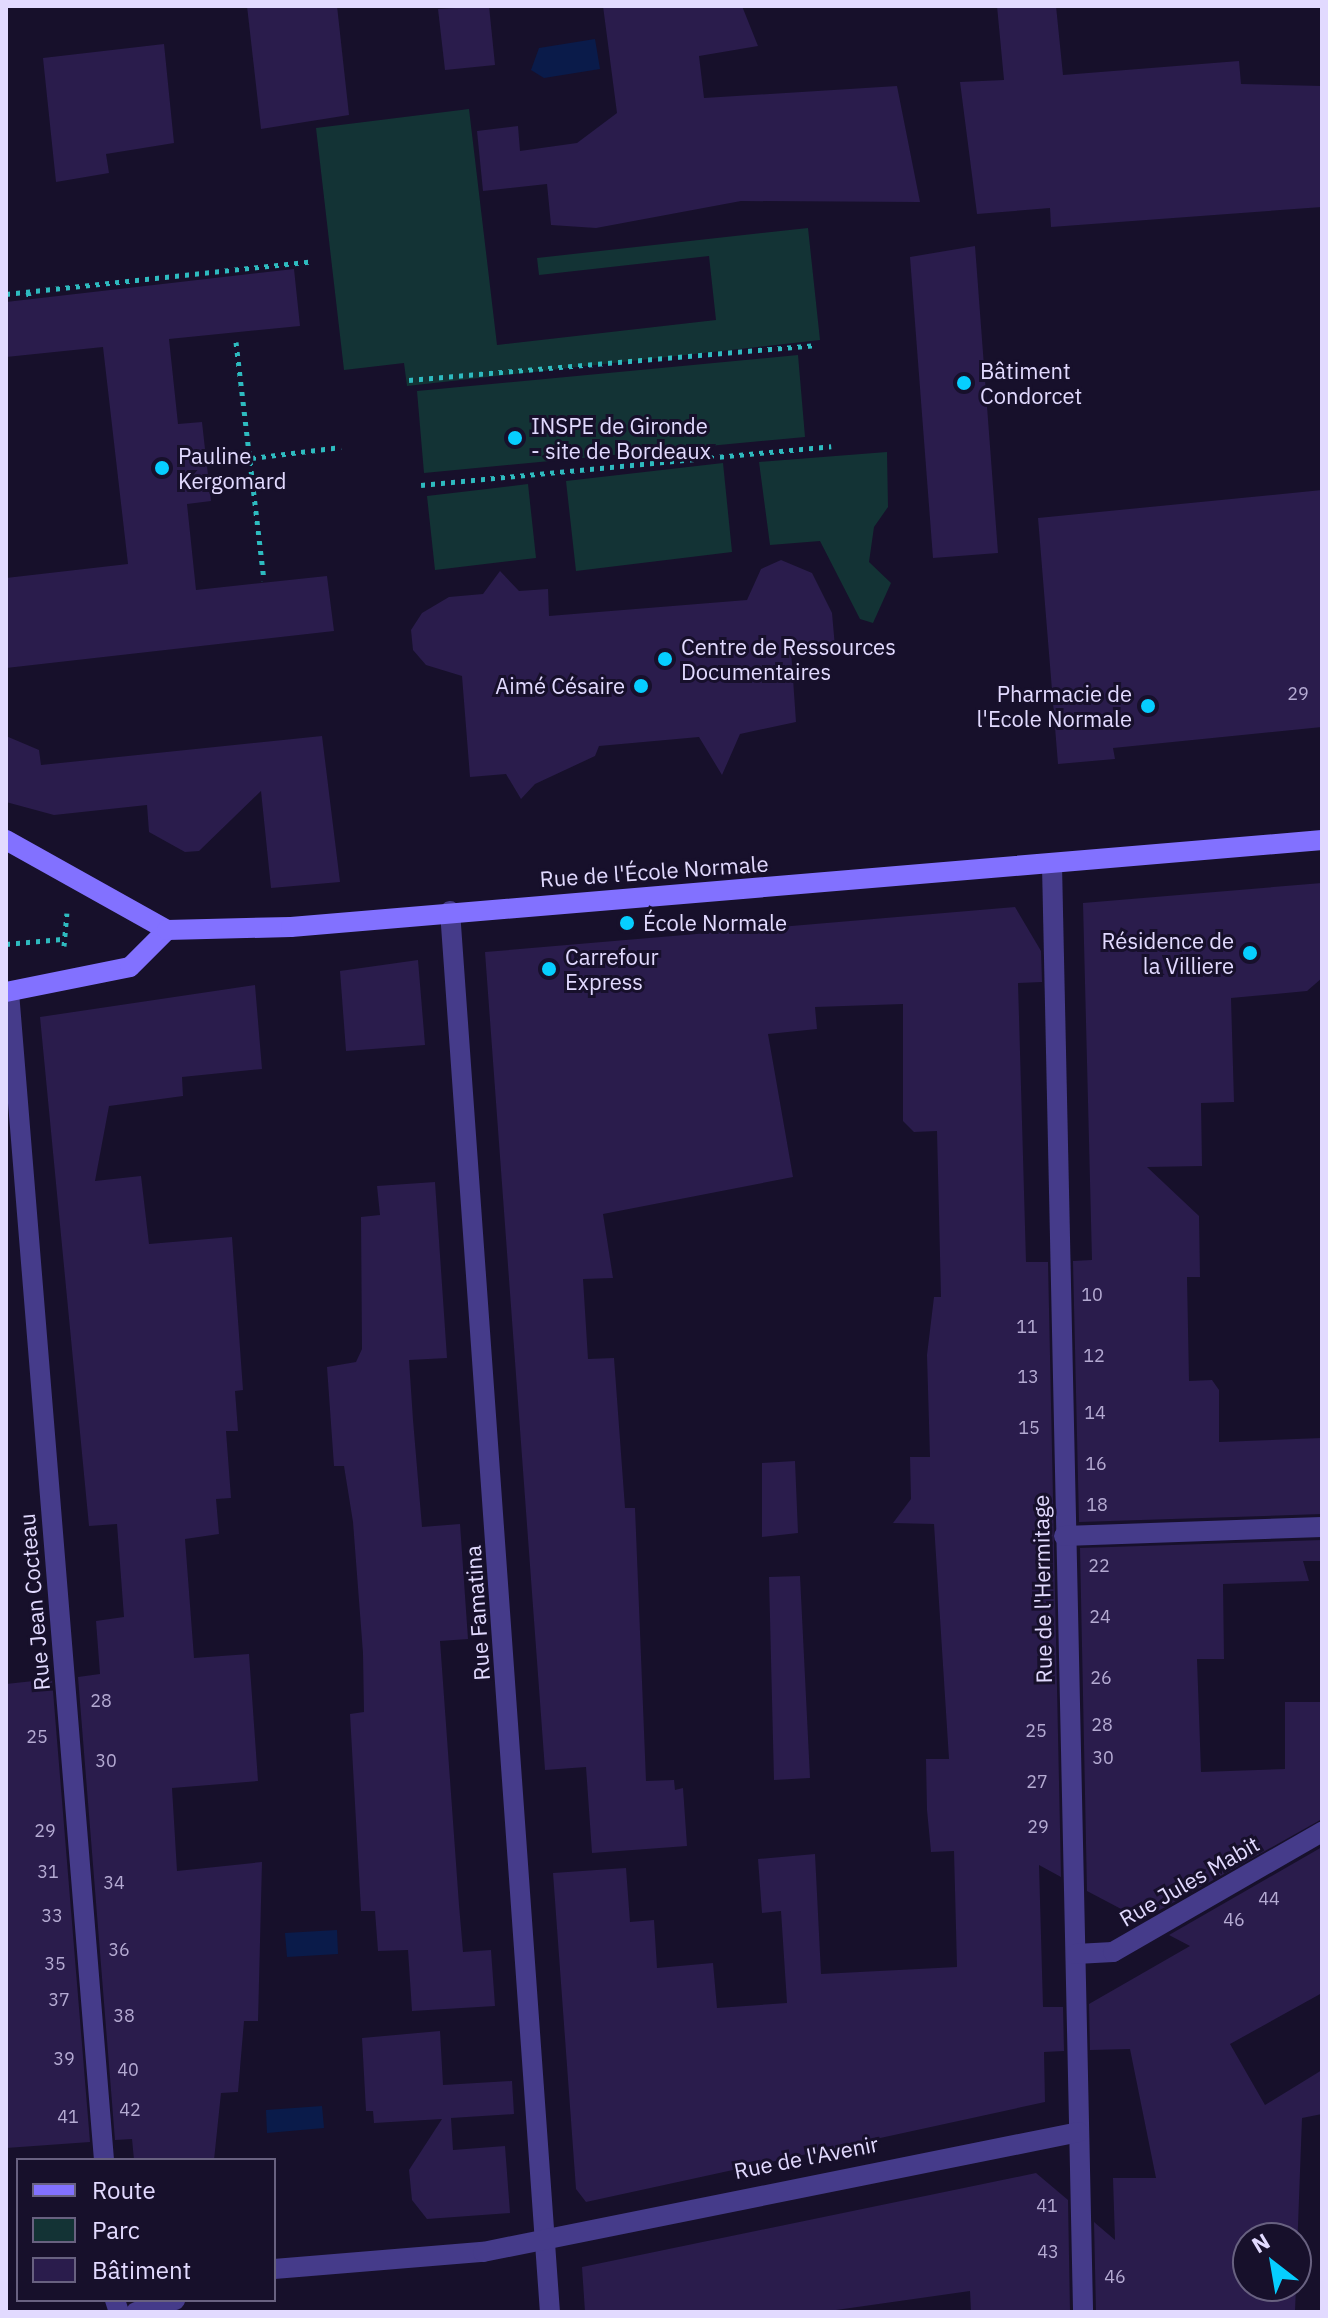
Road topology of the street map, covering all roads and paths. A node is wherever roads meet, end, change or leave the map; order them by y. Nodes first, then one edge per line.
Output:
1 (313, 261) dead end
2 (28, 292) junction
3 (6, 294) edge
4 (30, 300) dead end
5 (236, 342) dead end
6 (814, 345) dead end
7 (409, 380) dead end
8 (831, 446) dead end
9 (341, 447) dead end
10 (249, 459) junction
11 (212, 463) dead end
12 (421, 485) dead end
13 (264, 580) dead end
14 (6, 840) edge
15 (1322, 840) edge
16 (1052, 865) junction
17 (80, 879) junction
18 (450, 911) junction
19 (167, 930) junction
20 (62, 939) junction
21 (6, 944) edge
22 (73, 982) junction
23 (8, 992) edge
24 (1322, 1527) edge
25 (1064, 1536) junction
26 (1322, 1832) edge
27 (1076, 1954) junction
28 (1079, 2132) junction
29 (104, 2158) edge
30 (545, 2239) junction
31 (276, 2269) edge
32 (168, 2302) edge
33 (136, 2312) edge
34 (550, 2312) edge
35 (1083, 2312) edge

1 - 2 path
2 - 3 path
2 - 4 path
5 - 10 path
6 - 7 path
8 - 12 path
9 - 10 path
10 - 11 path
10 - 13 path
14 - 17 main road
15 - 16 main road, Rue de l'École Normale
16 - 18 main road, Rue de l'École Normale
16 - 25 street, Rue de l'Hermitage
17 - 19 main road
17 - 20 path
18 - 19 main road, Rue de l'École Normale
18 - 30 street, Rue Famatina
19 - 22 main road
20 - 21 path
20 - 22 path
22 - 23 main road
23 - 29 street, Rue Jean Cocteau
24 - 25 street
25 - 27 street, Rue de l'Hermitage
26 - 27 street, Rue Jules Mabit
27 - 28 street, Rue de l'Hermitage
28 - 30 street, Rue de l'Avenir
28 - 35 street, Rue de l'Hermitage
30 - 31 street, Rue de l'Avenir
30 - 34 street, Rue Famatina
32 - 33 street

